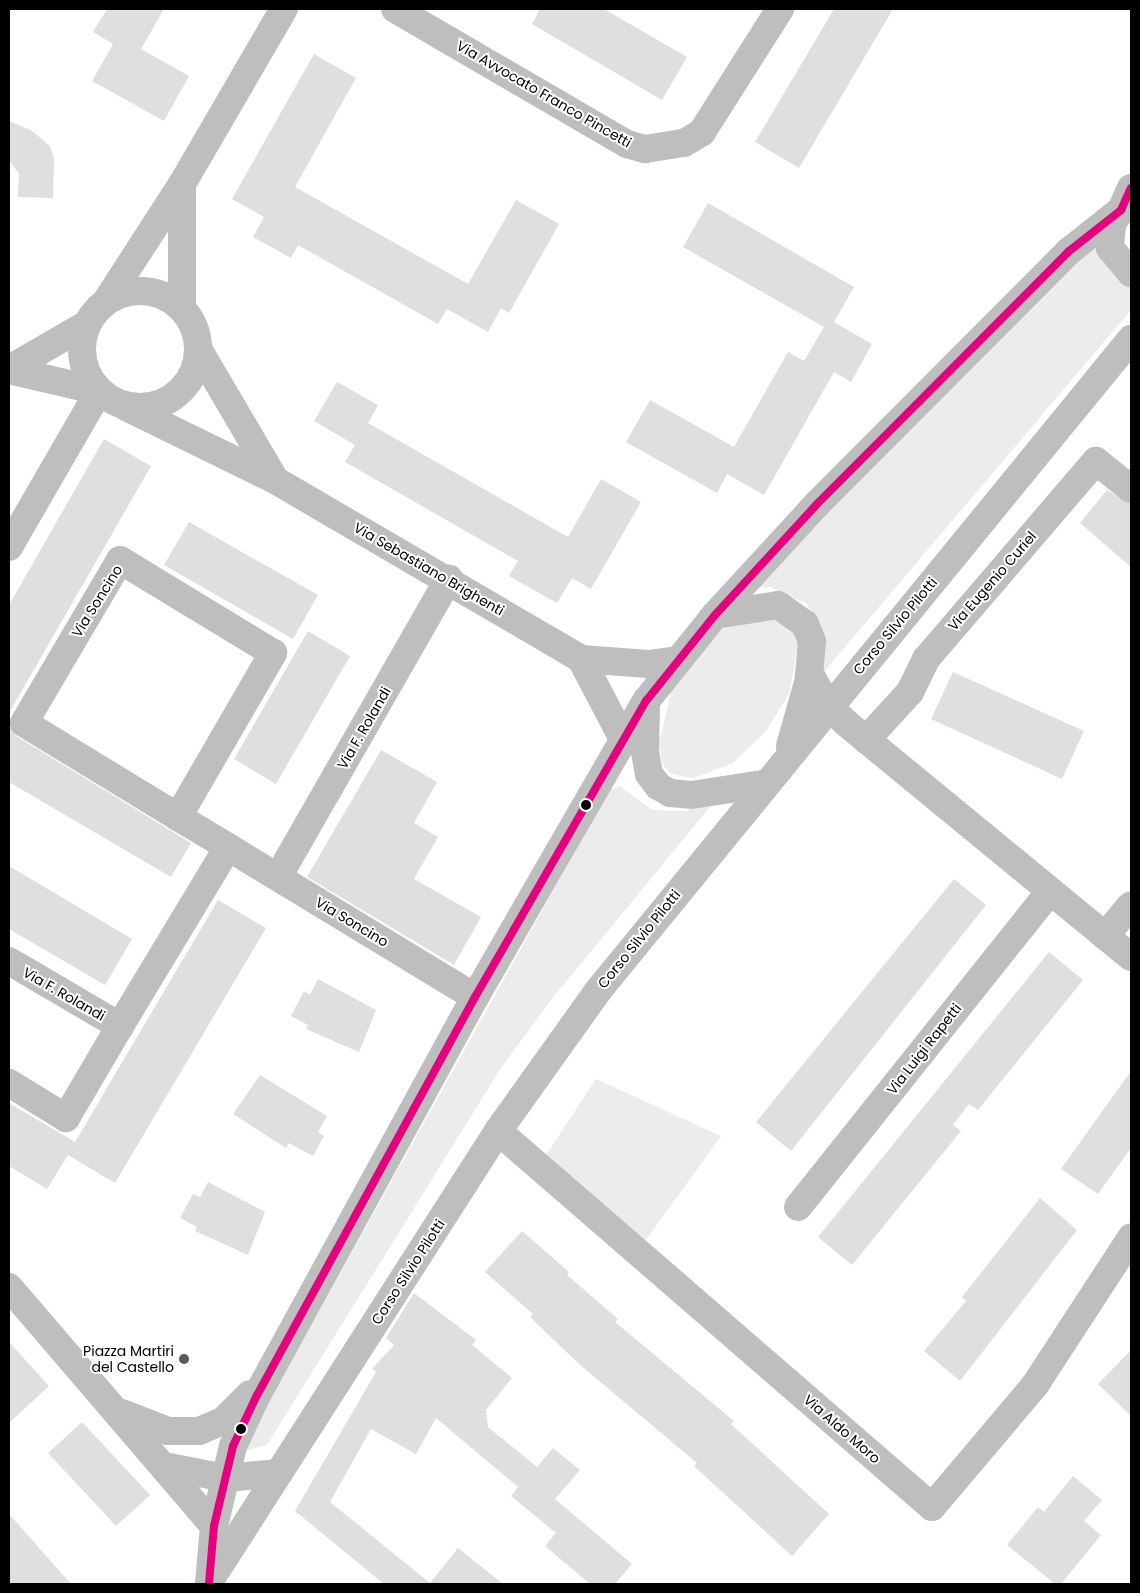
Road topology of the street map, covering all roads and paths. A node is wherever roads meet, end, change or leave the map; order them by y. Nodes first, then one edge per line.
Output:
1 (284, 9) edge
2 (395, 9) edge
3 (780, 9) edge
4 (182, 184) junction
5 (1128, 200) edge
6 (1131, 273) edge
7 (107, 300) junction
8 (182, 306) junction
9 (87, 324) junction
10 (1131, 339) edge
11 (200, 352) junction
12 (9, 369) edge
13 (99, 391) junction
14 (126, 407) junction
15 (275, 480) junction
16 (1131, 489) edge
17 (9, 547) edge
18 (449, 579) junction
19 (715, 615) junction
20 (581, 659) junction
21 (677, 660) junction
22 (810, 674) junction
23 (646, 701) junction
24 (828, 706) junction
25 (623, 739) junction
26 (866, 740) junction
27 (787, 755) junction
28 (764, 784) junction
29 (178, 817) junction
30 (228, 847) junction
31 (278, 877) junction
32 (1050, 891) junction
33 (1131, 905) edge
34 (1105, 936) junction
35 (1131, 957) edge
36 (9, 962) edge
37 (475, 996) junction
38 (120, 1026) junction
39 (9, 1084) edge
40 (498, 1131) junction
41 (798, 1207) dead end
42 (1131, 1238) edge
43 (9, 1286) edge
44 (265, 1380) junction
45 (120, 1413) junction
46 (164, 1466) junction
47 (278, 1473) junction
48 (225, 1478) junction
49 (214, 1526) junction
50 (209, 1584) edge

1 - 4 street
2 - 3 street, Via Avvocato Franco Pincetti
4 - 7 street
4 - 8 street
5 - 6 street
5 - 19 street
7 - 8 street
7 - 9 street
8 - 11 street
9 - 12 street
9 - 13 street
10 - 24 street, Corso Silvio Pilotti
11 - 14 street
11 - 15 street, Via Sebastiano Brighenti
12 - 13 street
13 - 14 street
13 - 17 street
14 - 15 street, Via Sebastiano Brighenti
15 - 18 street, Via Sebastiano Brighenti
16 - 26 street, Via Eugenio Curiel
18 - 20 street, Via Sebastiano Brighenti
18 - 31 street, Via F. Rolandi
19 - 21 street
19 - 22 street
20 - 21 street
20 - 25 street
21 - 23 street
22 - 24 street
22 - 27 street
23 - 25 street
23 - 28 street
24 - 26 street
24 - 27 street, Corso Silvio Pilotti
25 - 37 street
26 - 32 street
27 - 28 street, Corso Silvio Pilotti
28 - 40 street, Corso Silvio Pilotti
29 - 29 street, Via Soncino
29 - 30 street, Via Soncino
30 - 31 street, Via Soncino
30 - 38 street, Via F. Rolandi
31 - 37 street, Via Soncino
32 - 34 street
32 - 41 street, Via Luigi Rapetti
33 - 34 street
34 - 35 street
36 - 38 street, Via F. Rolandi
37 - 44 street
38 - 39 street, Via F. Rolandi
40 - 42 street, Via Aldo Moro
40 - 47 street, Corso Silvio Pilotti
43 - 45 street
44 - 45 street
44 - 48 street
45 - 46 street
46 - 48 street
46 - 49 street
47 - 48 street
47 - 50 street, Corso Silvio Pilotti
48 - 49 street
49 - 50 street

